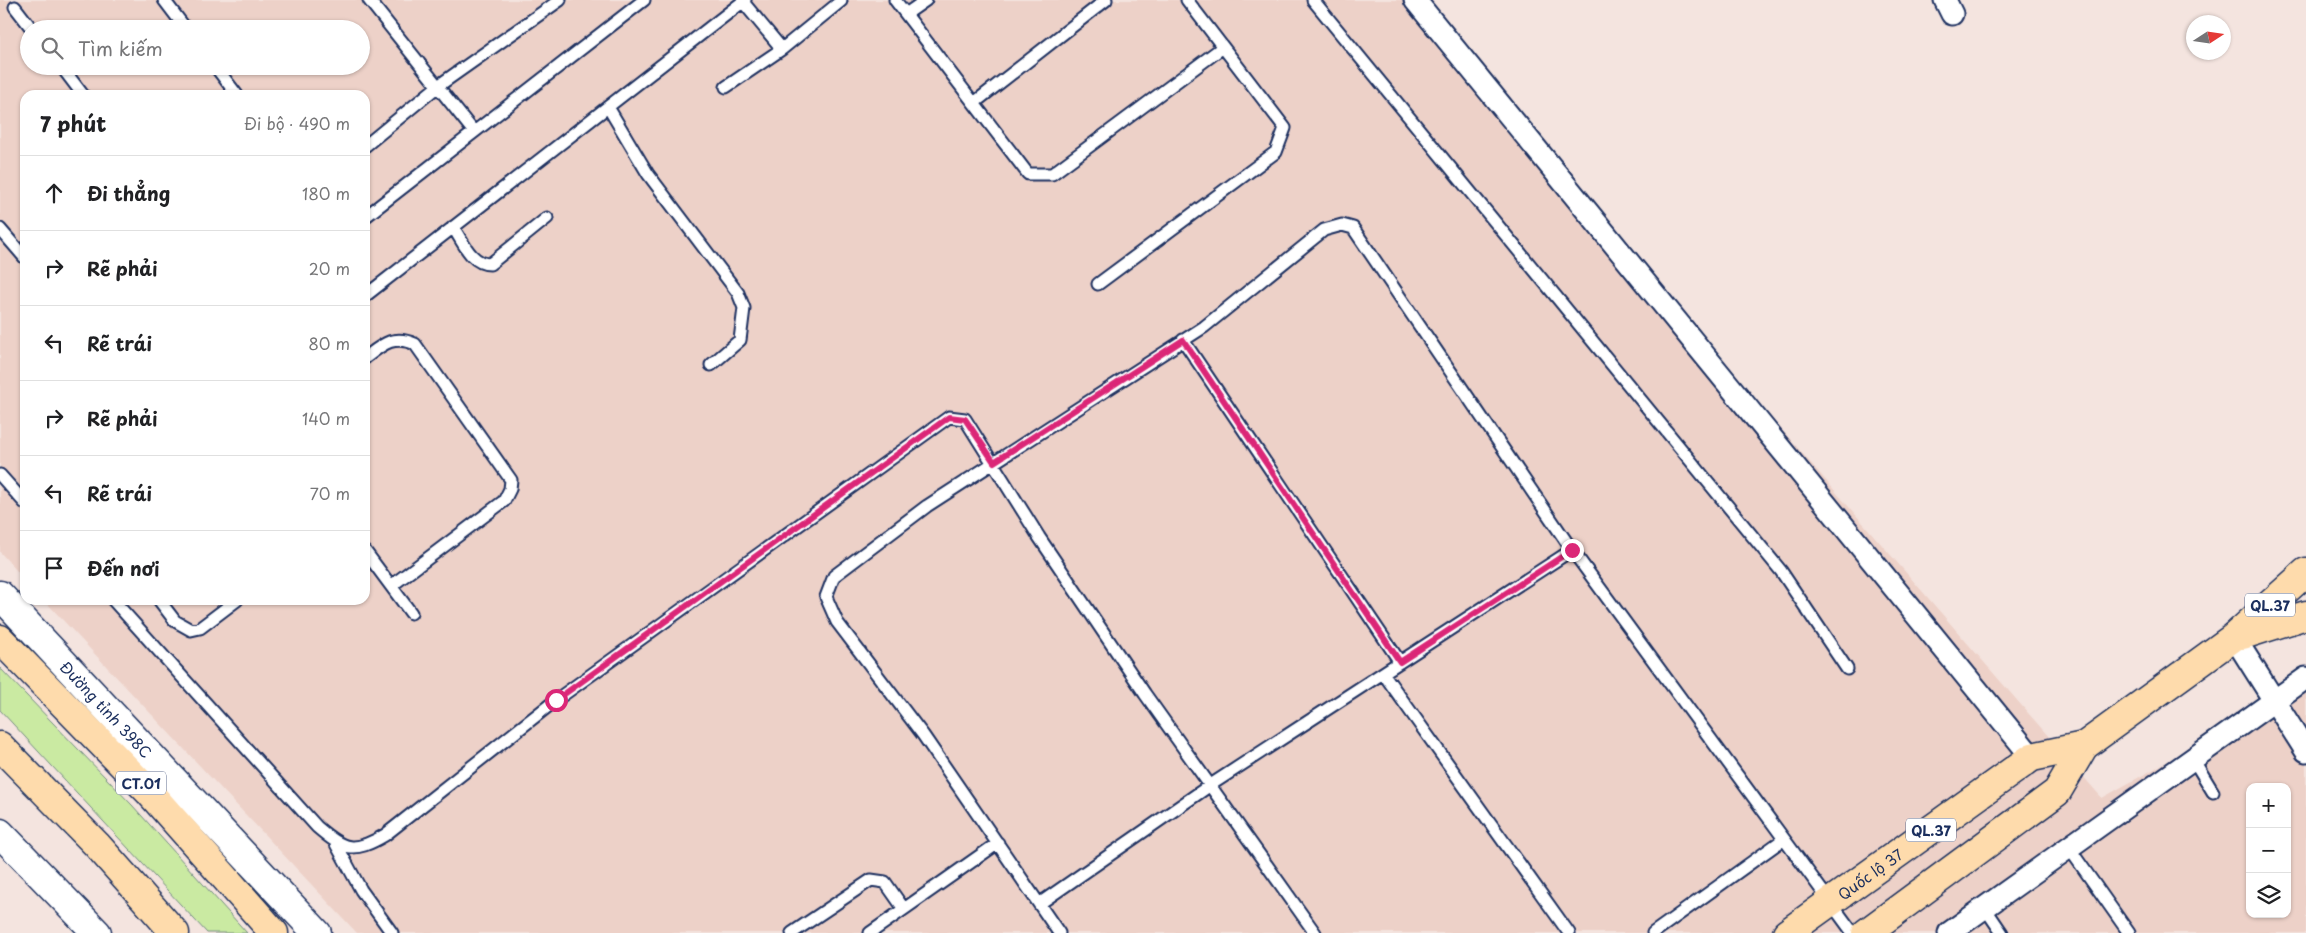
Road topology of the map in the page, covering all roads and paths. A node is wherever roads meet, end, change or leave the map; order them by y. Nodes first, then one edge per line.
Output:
1 (164, 0) edge
2 (368, 0) edge
3 (560, 0) edge
4 (644, 0) edge
5 (842, 0) edge
6 (895, 0) edge
7 (926, 0) edge
8 (1106, 0) edge
9 (1188, 0) edge
10 (1314, 0) edge
11 (1414, 0) edge
12 (744, 1) edge
13 (15, 7) dead end
14 (906, 14) junction
15 (25, 20) edge
16 (179, 20) edge
17 (1223, 47) junction
18 (782, 49) junction
19 (68, 75) edge
20 (222, 75) edge
21 (438, 86) junction
22 (726, 87) dead end
23 (79, 90) edge
24 (233, 90) edge
25 (974, 103) junction
26 (608, 106) junction
27 (474, 132) junction
28 (370, 142) edge
29 (370, 213) edge
30 (547, 218) dead end
31 (454, 227) junction
32 (0, 228) edge
33 (20, 252) edge
34 (1098, 284) dead end
35 (370, 292) edge
36 (1183, 340) junction
37 (370, 354) edge
38 (711, 365) dead end
39 (994, 462) junction
40 (0, 475) edge
41 (20, 497) edge
42 (1572, 550) junction
43 (370, 558) edge
44 (2306, 572) edge
45 (391, 586) junction
46 (0, 596) edge
47 (117, 605) edge
48 (164, 605) edge
49 (230, 605) edge
50 (411, 613) dead end
51 (2306, 615) edge
52 (2234, 638) junction
53 (0, 639) edge
54 (1400, 662) junction
55 (1847, 669) dead end
56 (1383, 673) junction
57 (2306, 678) edge
58 (2274, 701) junction
59 (0, 746) edge
60 (2084, 746) junction
61 (2306, 751) edge
62 (2032, 758) junction
63 (2193, 759) junction
64 (1209, 786) junction
65 (2057, 792) junction
66 (2213, 792) dead end
67 (0, 833) edge
68 (1784, 839) junction
69 (998, 843) junction
70 (336, 844) junction
71 (2069, 848) junction
72 (1830, 903) junction
73 (1039, 904) junction
74 (904, 908) junction
75 (1985, 908) junction
76 (97, 933) edge
77 (175, 933) edge
78 (274, 933) edge
79 (317, 933) edge
80 (392, 933) edge
81 (792, 933) edge
82 (870, 933) edge
83 (1059, 933) edge
84 (1315, 933) edge
85 (1569, 933) edge
86 (1652, 933) edge
87 (1787, 933) edge
88 (1853, 933) edge
89 (1866, 933) edge
90 (1948, 933) edge
91 (2002, 933) edge
92 (2129, 933) edge

1 - 16 lane
2 - 21 lane
3 - 21 lane
4 - 27 lane
5 - 18 lane
6 - 14 lane
7 - 14 lane
8 - 25 lane
9 - 17 lane
10 - 55 lane
11 - 62 street
12 - 18 lane
12 - 26 lane
13 - 15 lane
14 - 25 lane
17 - 25 lane
17 - 34 lane
18 - 22 lane
19 - 23 lane
20 - 24 lane
21 - 27 lane
21 - 28 lane
26 - 31 lane
26 - 38 lane
27 - 29 lane
30 - 31 lane
31 - 35 lane
32 - 33 lane
36 - 39 lane
36 - 42 lane
36 - 54 lane
37 - 45 lane
39 - 64 lane
39 - 69 lane
39 - 70 lane
40 - 41 lane
42 - 54 lane
42 - 68 lane
43 - 45 lane
44 - 52 highway, Quốc lộ 37 / QL.37
45 - 50 lane
46 - 79 main road, Đường tỉnh 398C
47 - 70 lane
48 - 49 lane
51 - 52 highway, Quốc lộ 37 / QL.37
52 - 58 street
52 - 60 highway, Quốc lộ 37 / QL.37
53 - 78 highway, CT.01
54 - 56 lane
56 - 64 lane
56 - 85 lane
57 - 58 street
58 - 61 street
58 - 63 street
59 - 77 highway
60 - 62 highway, Quốc lộ 37 / QL.37
60 - 65 highway, Quốc lộ 37 / QL.37
62 - 65 highway
62 - 72 highway, Quốc lộ 37 / QL.37
63 - 66 lane
63 - 71 street
64 - 73 lane
64 - 84 lane
65 - 89 highway, Quốc lộ 37 / QL.37
67 - 76 main road
68 - 72 lane
68 - 86 lane
69 - 73 lane
69 - 74 lane
70 - 80 lane
71 - 75 street
71 - 92 lane
72 - 87 highway, Quốc lộ 37 / QL.37
72 - 88 lane
73 - 83 lane
74 - 81 lane
74 - 82 lane
75 - 90 street
75 - 91 lane

